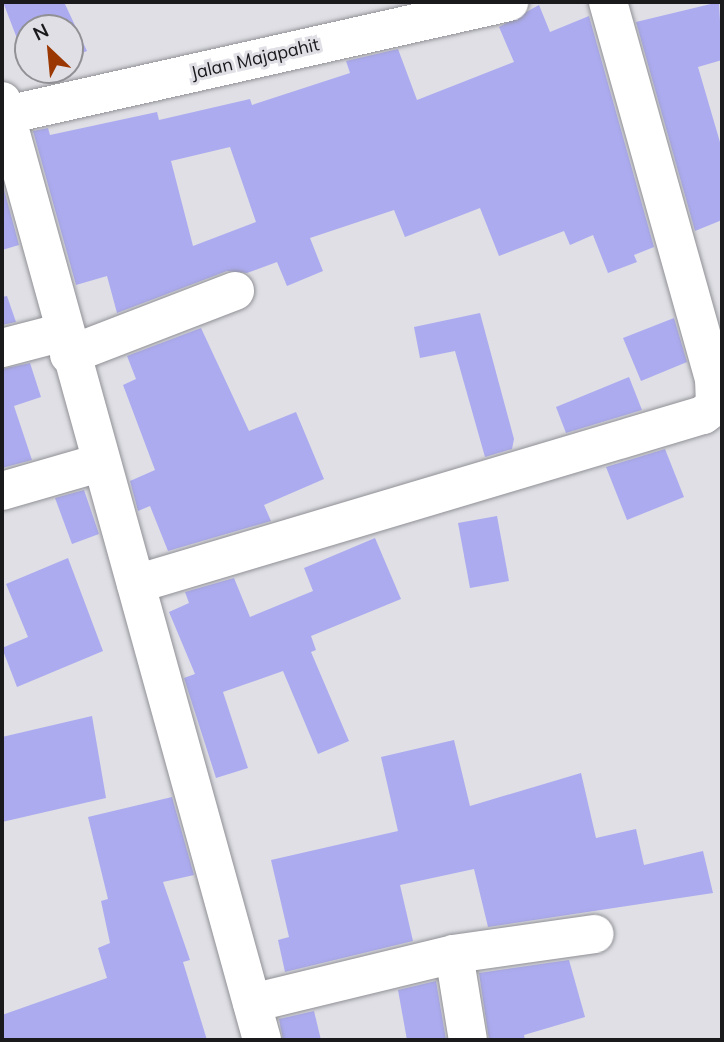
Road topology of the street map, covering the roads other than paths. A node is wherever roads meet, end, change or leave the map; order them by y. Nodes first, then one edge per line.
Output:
1 (509, 2) edge
2 (608, 2) edge
3 (3, 111) edge
4 (235, 291) dead end
5 (66, 343) junction
6 (2, 348) edge
7 (99, 463) junction
8 (2, 491) edge
9 (136, 584) junction
10 (595, 934) dead end
11 (454, 954) junction
12 (252, 1003) junction
13 (262, 1040) edge
14 (468, 1040) edge

1 - 3 street, Jalan Majapahit
2 - 9 street
3 - 5 street
4 - 5 street
5 - 6 street
5 - 7 street
7 - 8 street
7 - 9 street
9 - 12 street
10 - 11 street
11 - 12 street
11 - 14 street
12 - 13 street

